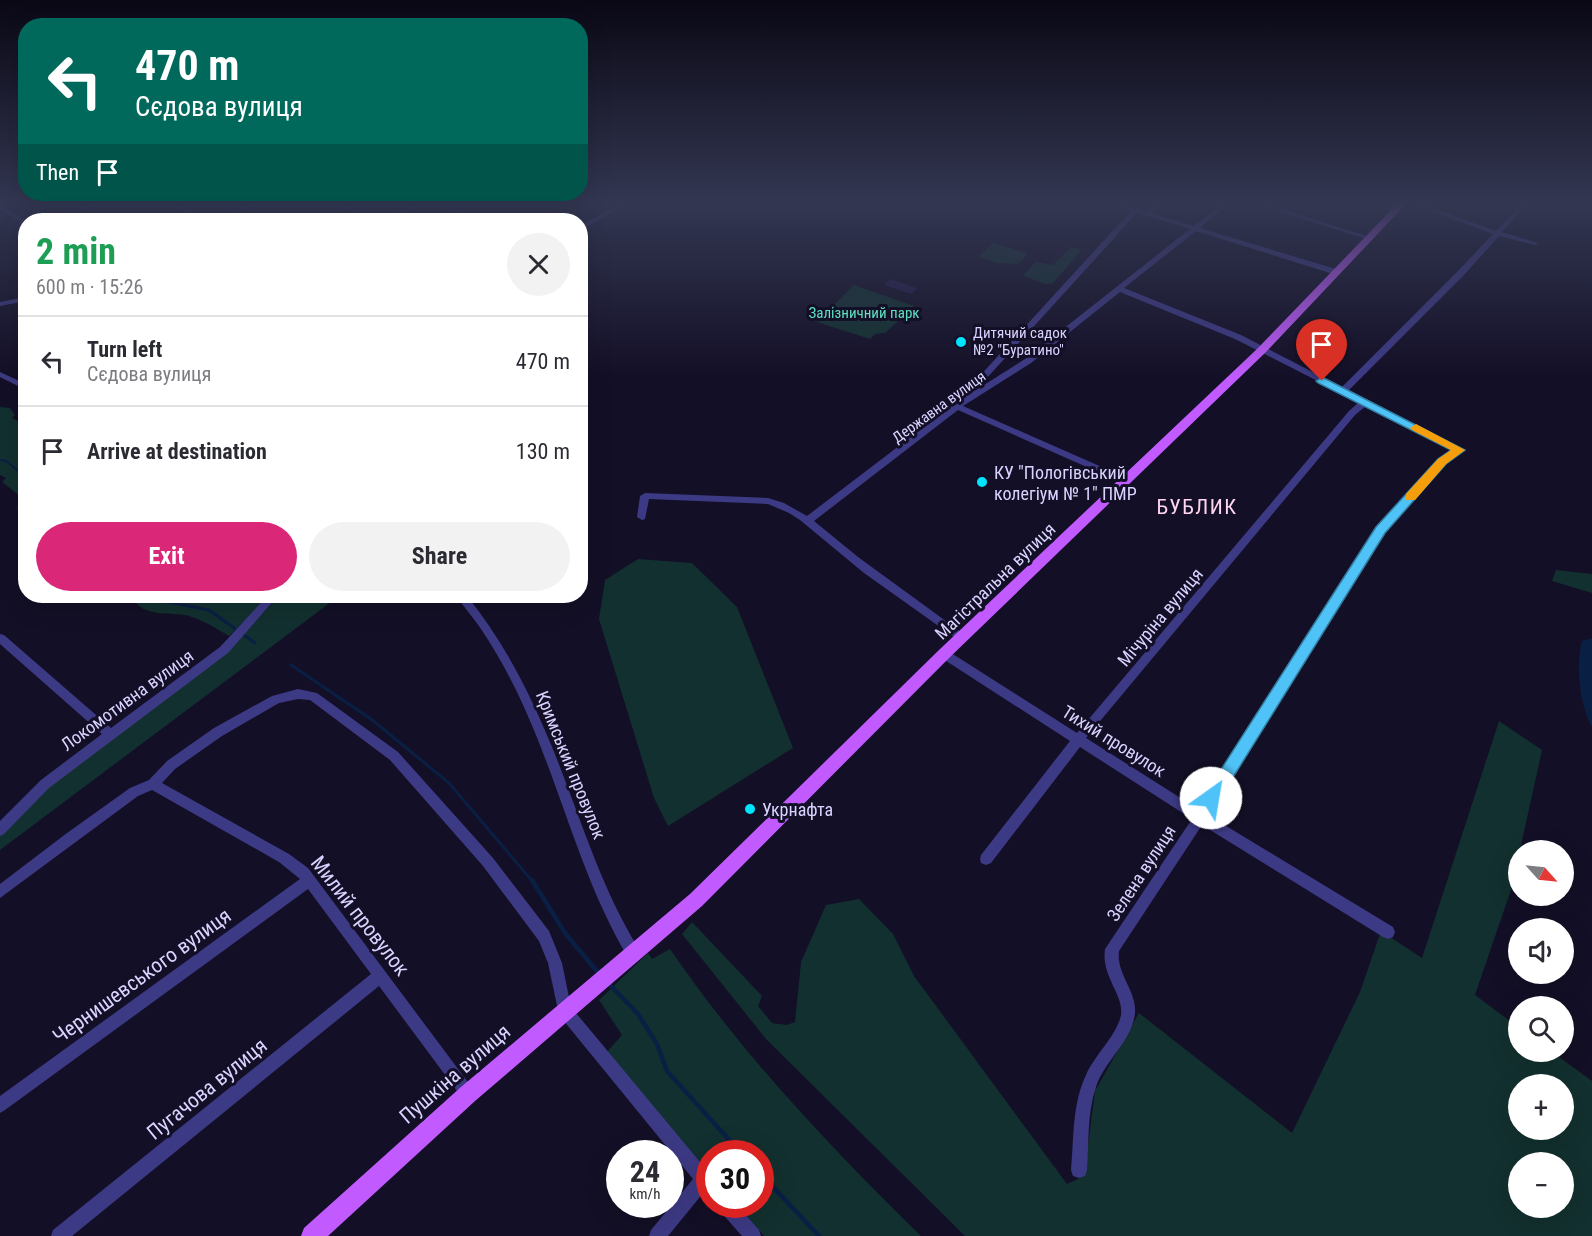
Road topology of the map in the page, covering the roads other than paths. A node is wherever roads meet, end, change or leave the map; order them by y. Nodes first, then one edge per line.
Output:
1 (1089, 262) edge
2 (1153, 262) edge
3 (1303, 262) edge
4 (1346, 262) edge
5 (1471, 262) edge
6 (1336, 272) junction
7 (1120, 289) junction
8 (4, 304) edge
9 (0, 311) edge
10 (1262, 350) junction
11 (0, 374) edge
12 (18, 384) edge
13 (1342, 391) junction
14 (1365, 402) junction
15 (957, 406) junction
16 (1126, 481) junction
17 (642, 517) dead end
18 (808, 520) junction
19 (267, 603) edge
20 (467, 603) edge
21 (0, 638) edge
22 (961, 638) junction
23 (944, 654) junction
24 (110, 734) junction
25 (1078, 740) junction
26 (153, 784) junction
27 (1200, 817) junction
28 (3, 822) edge
29 (986, 859) dead end
30 (309, 880) junction
31 (0, 892) edge
32 (1388, 932) dead end
33 (634, 954) junction
34 (381, 975) junction
35 (564, 1010) junction
36 (468, 1094) junction
37 (0, 1105) edge
38 (1079, 1170) dead end
39 (696, 1171) edge
40 (696, 1194) edge
41 (737, 1218) edge
42 (59, 1236) edge
43 (312, 1236) edge
44 (657, 1236) edge
45 (753, 1236) edge

1 - 15 street
2 - 7 street, Державна вулиця
3 - 6 street
4 - 6 main road, Магістральна вулиця
5 - 13 street
6 - 10 main road, Магістральна вулиця
7 - 10 street
7 - 15 street, Державна вулиця
8 - 9 street
10 - 13 street
10 - 16 main road, Магістральна вулиця
11 - 12 street
13 - 14 street
14 - 25 street, Мічуріна вулиця
14 - 27 street, Зелена вулиця
15 - 16 street
15 - 18 street, Державна вулиця
16 - 22 main road, Магістральна вулиця
17 - 18 street
18 - 22 street
19 - 24 street, Локомотивна вулиця
20 - 33 street, Кримський провулок
21 - 24 street
22 - 23 main road, Магістральна вулиця
23 - 25 street, Тихий провулок
23 - 33 main road, Магістральна вулиця
24 - 28 street, Локомотивна вулиця
25 - 27 street, Тихий провулок
25 - 29 street, Мічуріна вулиця
26 - 30 street, Милий провулок
26 - 31 street
26 - 35 street
27 - 32 street, Тихий провулок
27 - 38 street, Зелена вулиця
30 - 34 street, Милий провулок
30 - 37 street, Чернишевського вулиця
33 - 35 main road, Пушкіна вулиця
34 - 36 street, Милий провулок
34 - 42 street, Пугачова вулиця
35 - 36 main road, Пушкіна вулиця
35 - 39 street
36 - 43 main road, Пушкіна вулиця
40 - 44 street
41 - 45 street

